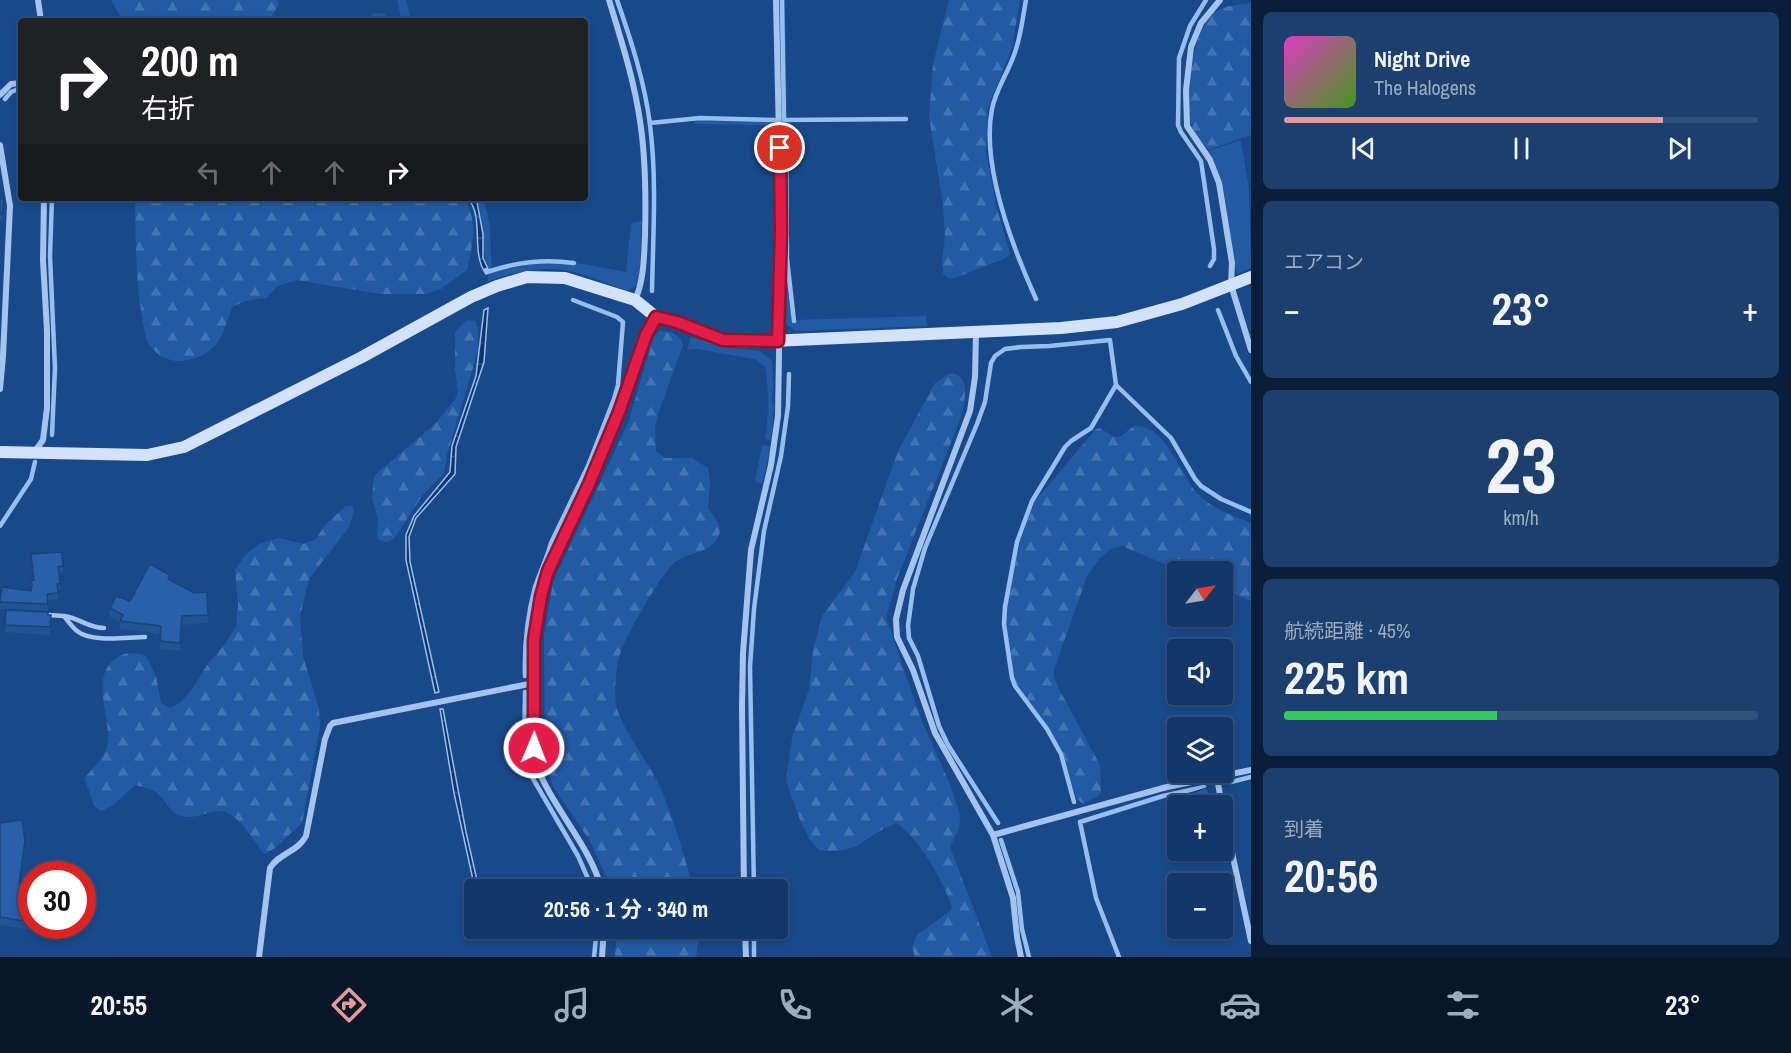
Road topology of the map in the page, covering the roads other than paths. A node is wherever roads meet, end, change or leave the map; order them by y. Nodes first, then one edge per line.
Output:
1 (38, 0) edge
2 (609, 0) edge
3 (776, 0) edge
4 (1220, 0) edge
5 (40, 18) edge
6 (18, 83) edge
7 (0, 95) edge
8 (0, 146) edge
9 (45, 201) edge
10 (0, 272) edge
11 (8, 272) junction
12 (1251, 277) edge
13 (1231, 285) junction
14 (635, 300) junction
15 (656, 317) junction
16 (976, 332) junction
17 (778, 341) junction
18 (1251, 351) edge
19 (0, 389) edge
20 (35, 451) junction
21 (0, 452) edge
22 (45, 615) edge
23 (64, 615) junction
24 (104, 628) dead end
25 (145, 637) dead end
26 (534, 683) junction
27 (1251, 770) edge
28 (1233, 774) edge
29 (1189, 783) edge
30 (993, 835) junction
31 (1233, 857) edge
32 (597, 879) edge
33 (744, 879) edge
34 (603, 939) edge
35 (746, 939) edge
36 (1251, 941) edge
37 (259, 957) edge
38 (602, 957) edge
39 (746, 957) edge
40 (1021, 957) edge

1 - 5 street
2 - 14 street
3 - 17 street
4 - 13 street
6 - 7 street
8 - 11 street
9 - 20 street
10 - 11 street
11 - 19 street
12 - 13 street
13 - 16 street
13 - 18 street
14 - 15 street
14 - 20 street
15 - 17 street
15 - 26 street
16 - 17 street
16 - 30 street
17 - 33 street
20 - 21 street
22 - 23 lane
23 - 24 lane
23 - 25 lane
26 - 32 street
26 - 37 street
27 - 28 street
29 - 30 street
30 - 40 street
31 - 36 street
34 - 38 street
35 - 39 street

